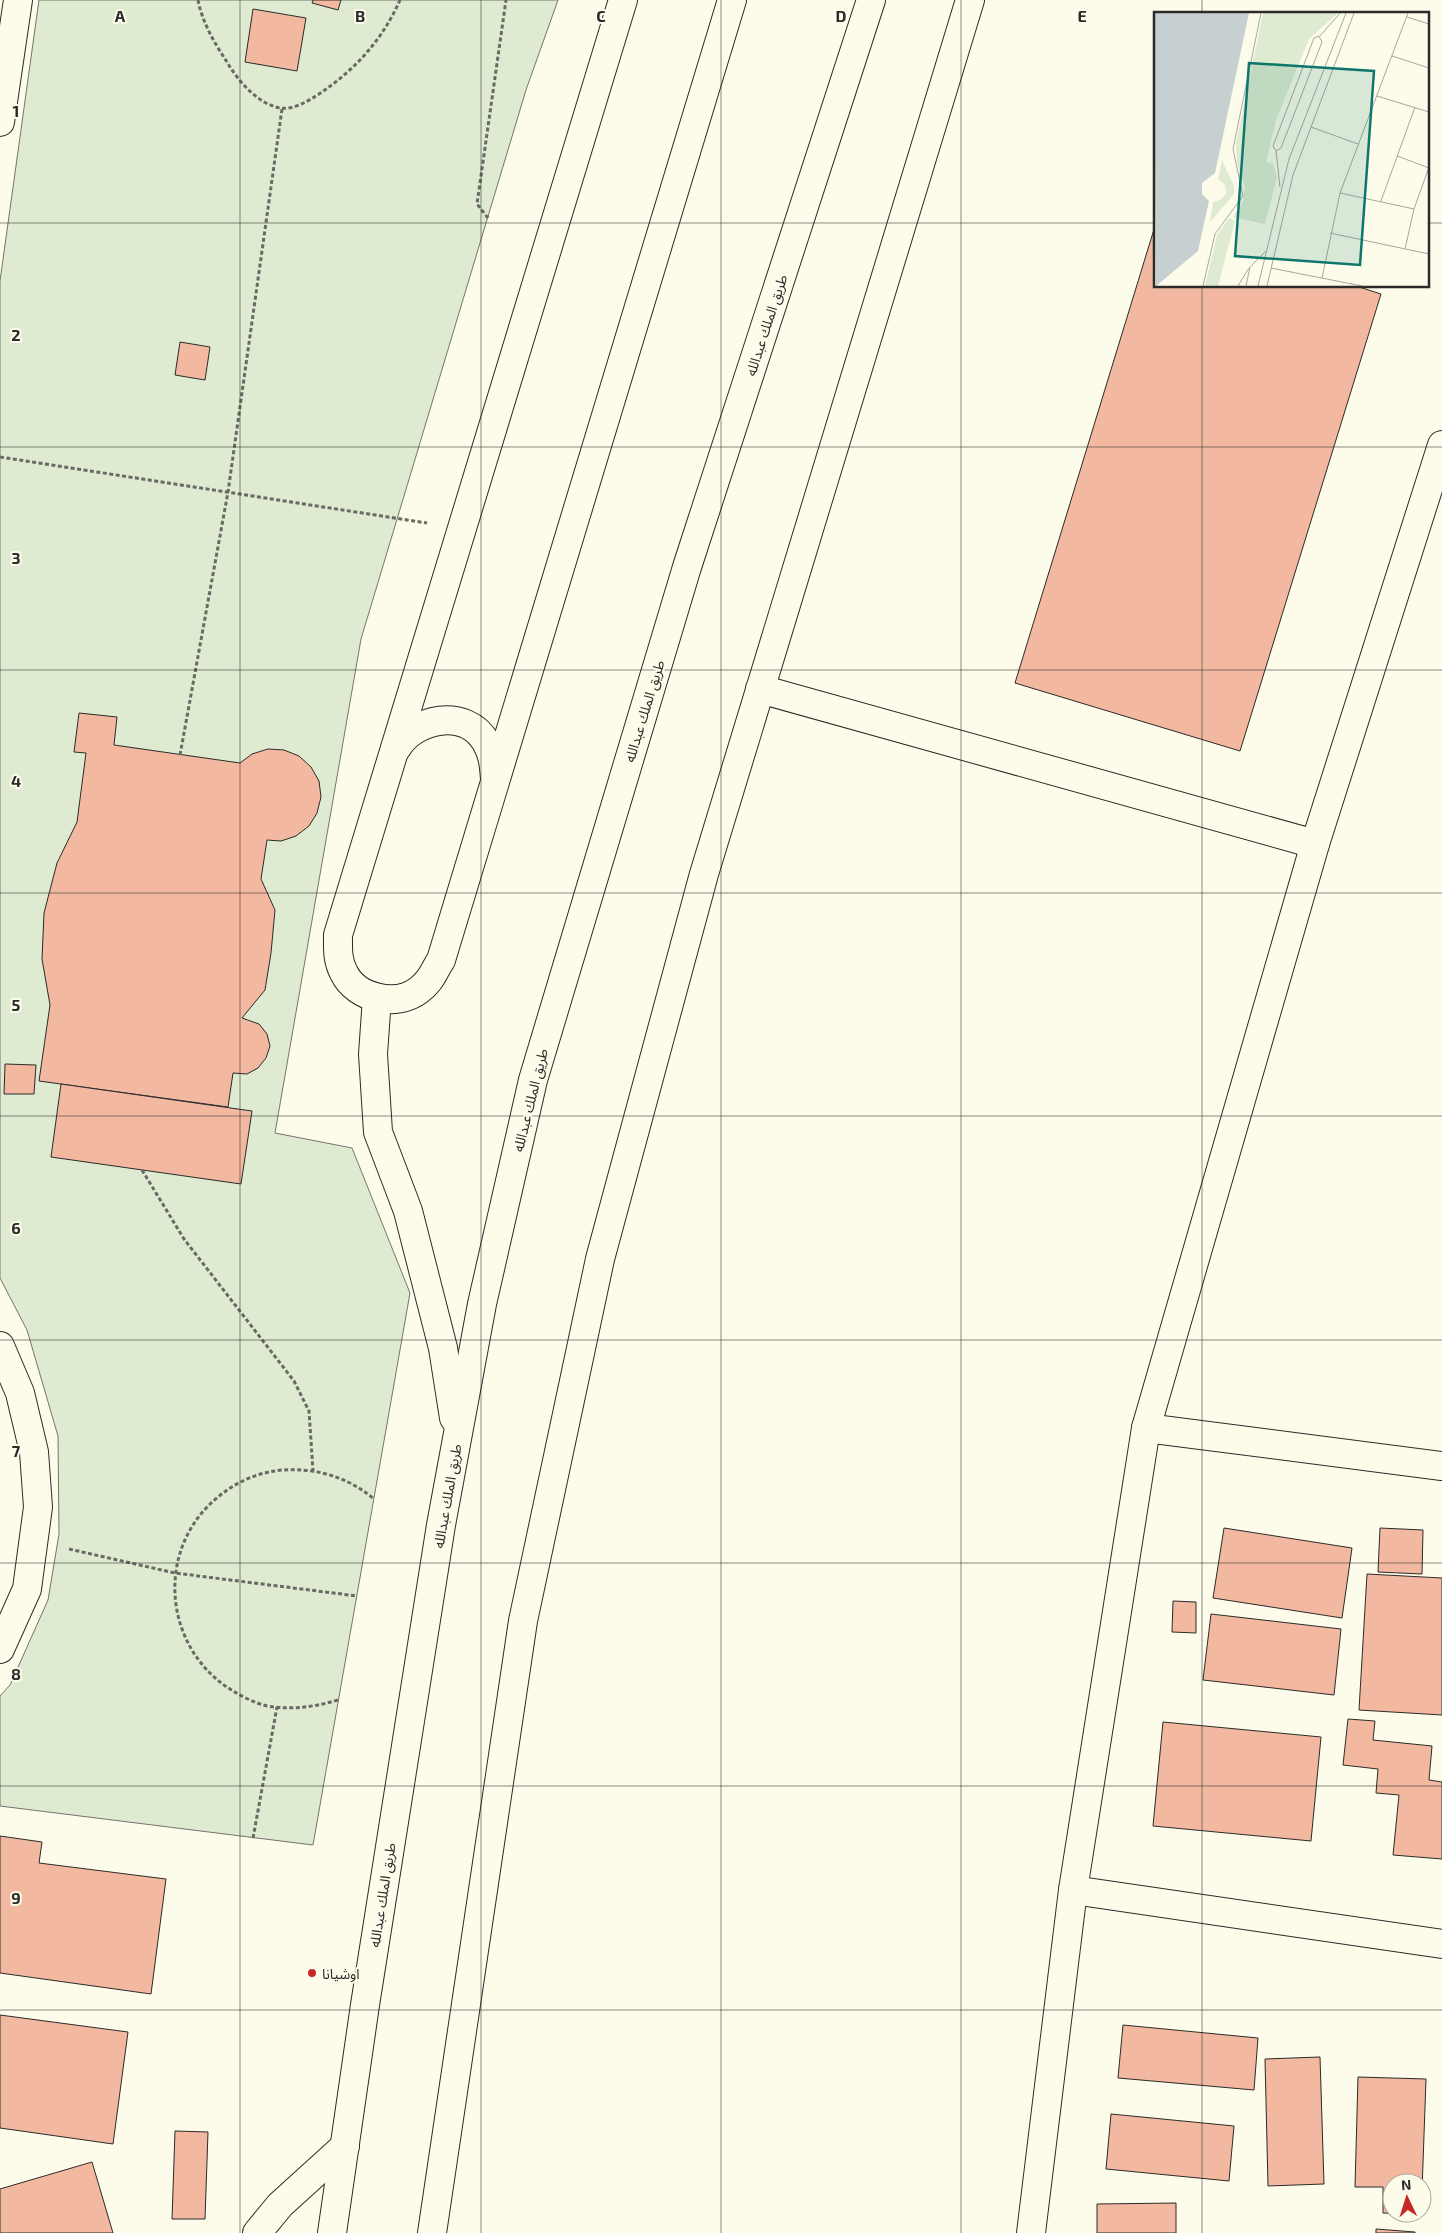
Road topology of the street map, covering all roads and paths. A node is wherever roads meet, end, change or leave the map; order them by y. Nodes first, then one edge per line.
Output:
1 (18, 0) edge
2 (198, 0) edge
3 (400, 0) edge
4 (506, 0) edge
5 (623, 0) edge
6 (732, 0) edge
7 (870, 0) edge
8 (970, 0) edge
9 (282, 109) junction
10 (0, 122) edge
11 (488, 218) dead end
12 (1442, 445) edge
13 (0, 456) edge
14 (228, 492) junction
15 (462, 529) junction
16 (760, 689) junction
17 (418, 717) junction
18 (180, 755) dead end
19 (494, 785) junction
20 (1315, 844) junction
21 (377, 998) junction
22 (142, 1170) dead end
23 (0, 1346) edge
24 (1146, 1428) junction
25 (457, 1439) junction
26 (1442, 1466) edge
27 (313, 1471) junction
28 (374, 1499) dead end
29 (34, 1541) junction
30 (175, 1573) junction
31 (357, 1596) dead end
32 (0, 1649) edge
33 (338, 1700) dead end
34 (277, 1707) junction
35 (254, 1838) dead end
36 (1073, 1890) junction
37 (1442, 1944) edge
38 (345, 2146) junction
39 (257, 2233) edge
40 (332, 2233) edge
41 (432, 2233) edge
42 (1031, 2233) edge

1 - 10 street
2 - 9 path
3 - 9 path
4 - 11 path
5 - 15 street
6 - 19 street
7 - 25 street, طريق الملك عبدالله
8 - 16 street
9 - 14 path
12 - 20 street
13 - 14 path
14 - 15 path
14 - 18 path
15 - 17 street
16 - 20 street
16 - 41 street
17 - 19 street
17 - 21 street
19 - 21 street
20 - 24 street
21 - 25 street
22 - 27 path
23 - 29 street
24 - 26 street
24 - 36 street
25 - 38 street, طريق الملك عبدالله
27 - 28 path
27 - 30 path
29 - 30 path
29 - 32 street
30 - 31 path
30 - 34 path
33 - 34 path
34 - 35 path
36 - 37 street
36 - 42 street
38 - 39 street
38 - 40 street, طريق الملك عبدالله

